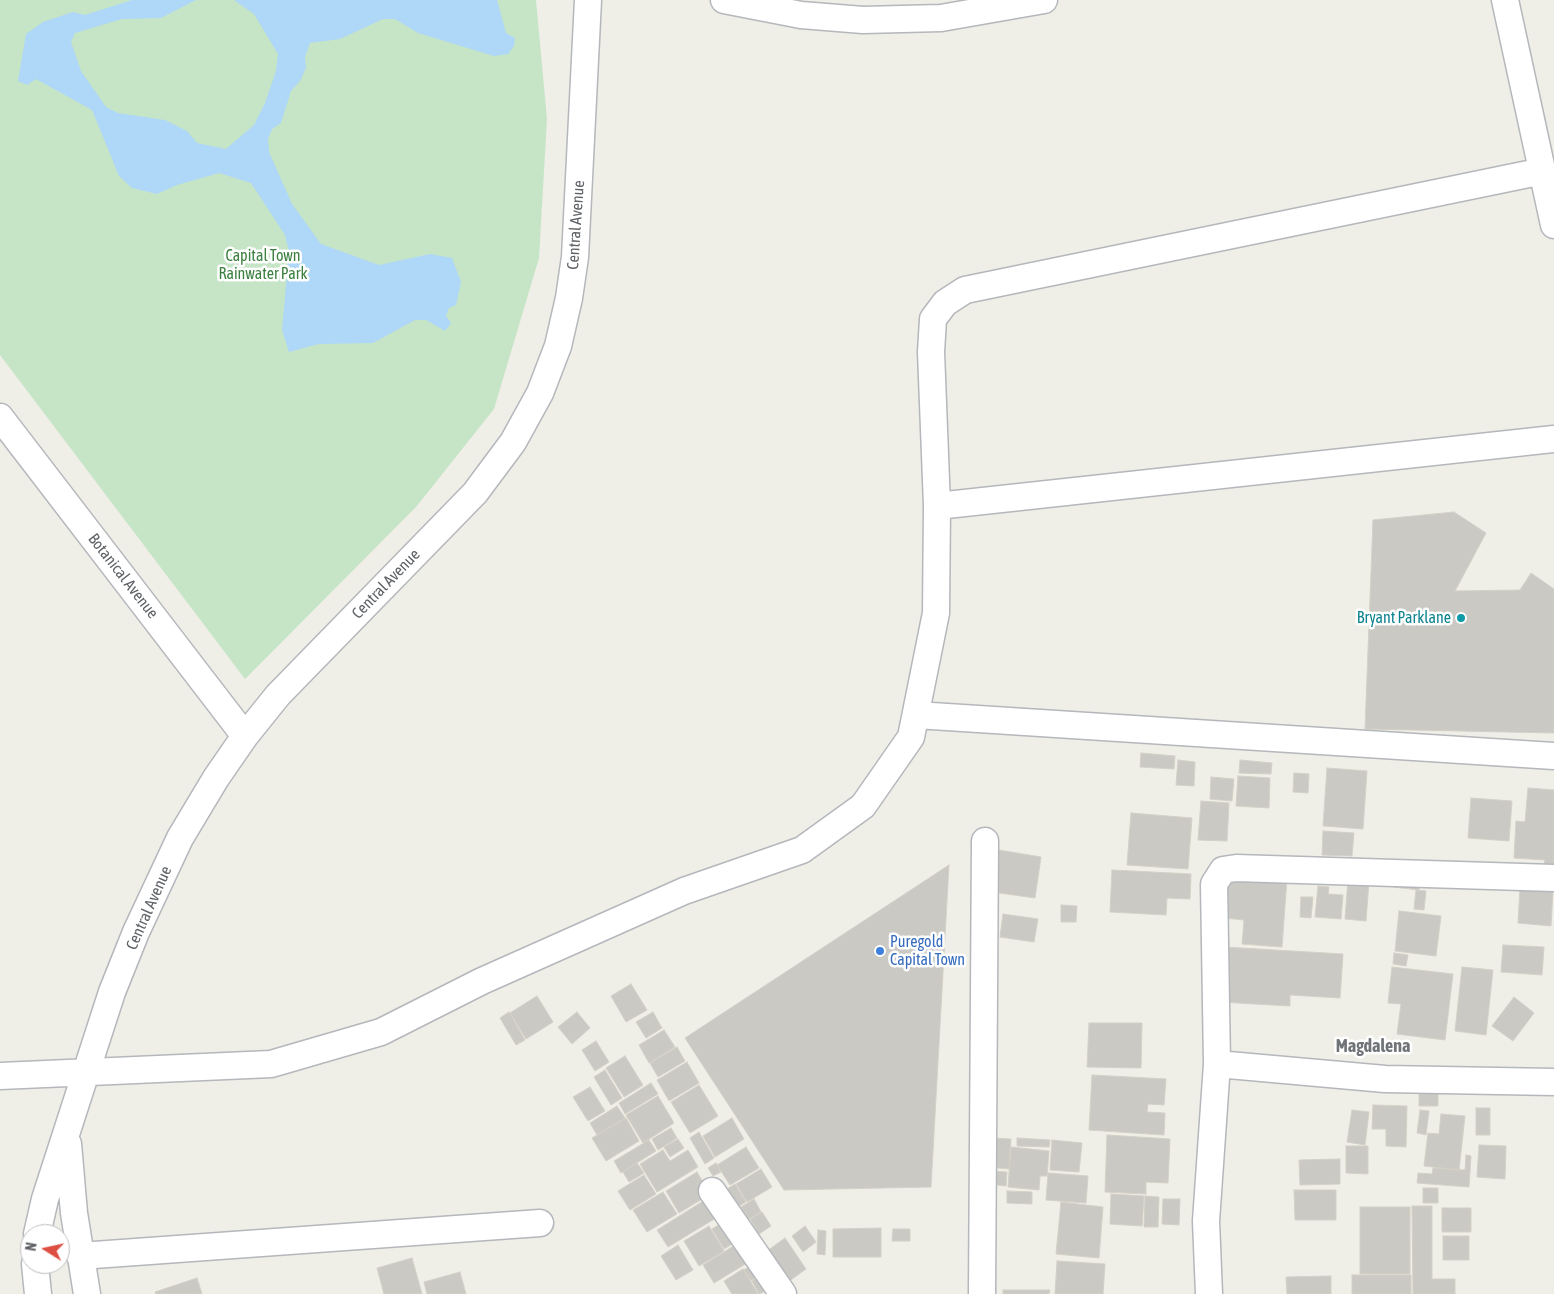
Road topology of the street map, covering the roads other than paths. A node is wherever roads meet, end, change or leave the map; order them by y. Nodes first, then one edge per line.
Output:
1 (588, 0) edge
2 (724, 0) edge
3 (1044, 0) edge
4 (1505, 0) edge
5 (1543, 171) junction
6 (1554, 225) edge
7 (0, 417) edge
8 (1554, 438) edge
9 (937, 506) junction
10 (916, 715) junction
11 (245, 736) junction
12 (1554, 756) edge
13 (985, 841) dead end
14 (1554, 878) edge
15 (1217, 1064) junction
16 (86, 1073) junction
17 (0, 1076) edge
18 (1554, 1082) edge
19 (67, 1133) junction
20 (712, 1191) dead end
21 (540, 1223) dead end
22 (39, 1224) edge
23 (80, 1256) junction
24 (35, 1274) edge
25 (38, 1294) edge
26 (87, 1294) edge
27 (783, 1294) edge
28 (982, 1294) edge
29 (1209, 1294) edge

1 - 11 street, Central Avenue
2 - 3 street
4 - 5 street
5 - 6 street
5 - 9 street
7 - 11 street, Botanical Avenue
8 - 9 street
9 - 10 street
10 - 12 street
10 - 16 street
11 - 16 street, Central Avenue
13 - 28 street
14 - 15 street
15 - 18 street
15 - 29 street
16 - 17 street
16 - 19 street, Central Avenue
19 - 22 street, Central Avenue
19 - 23 street, Central Avenue
20 - 27 street
21 - 23 street
23 - 26 street, Central Avenue
24 - 25 street

